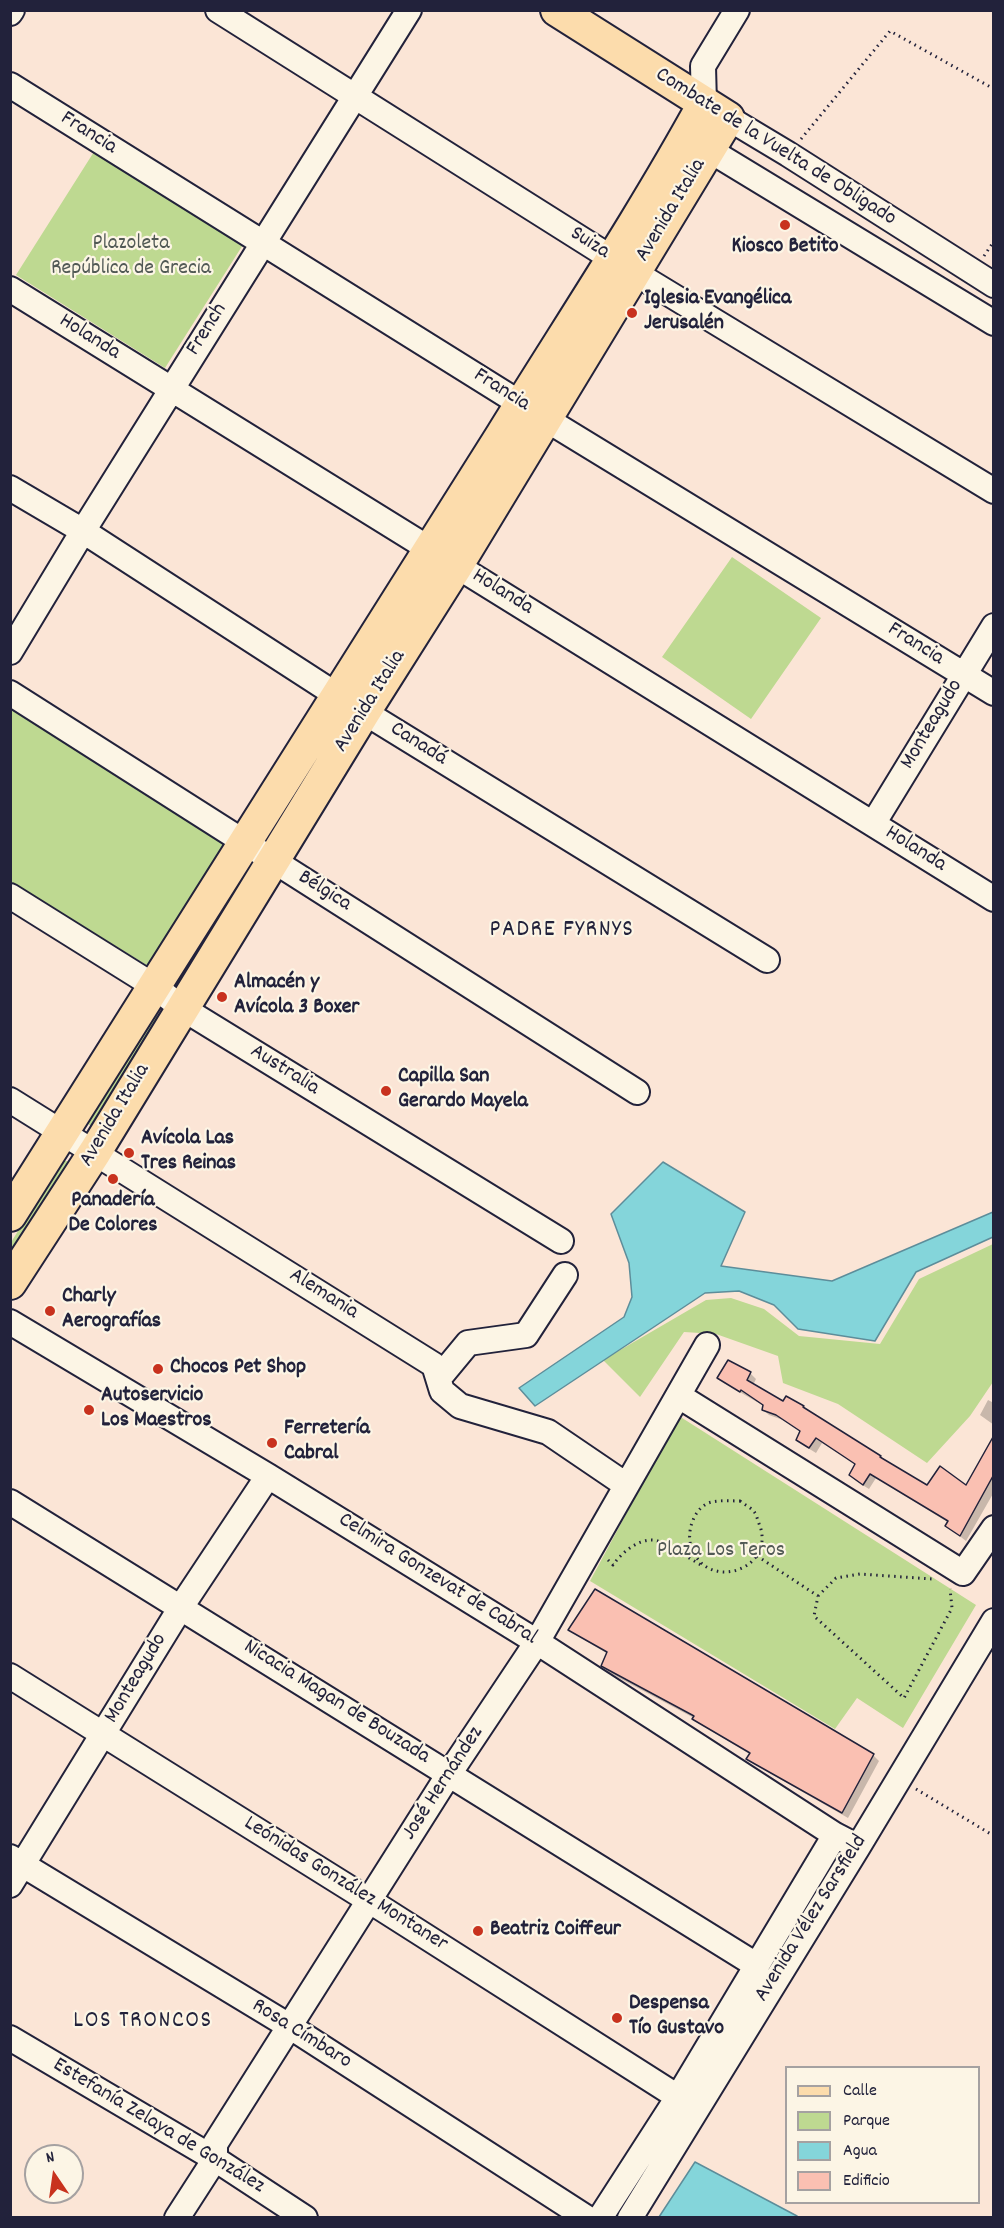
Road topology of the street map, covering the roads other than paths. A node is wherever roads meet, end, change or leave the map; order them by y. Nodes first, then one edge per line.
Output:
1 (218, 10) edge
2 (409, 10) edge
3 (557, 10) edge
4 (737, 10) edge
5 (10, 85) edge
6 (355, 96) junction
7 (716, 111) junction
8 (697, 143) junction
9 (264, 243) junction
10 (623, 265) junction
11 (993, 285) edge
12 (10, 289) edge
13 (993, 323) edge
14 (171, 389) junction
15 (533, 411) junction
16 (10, 488) edge
17 (993, 491) edge
18 (83, 531) junction
19 (444, 557) junction
20 (993, 626) edge
21 (10, 652) edge
22 (964, 675) junction
23 (10, 693) edge
24 (993, 693) edge
25 (351, 704) junction
26 (873, 824) junction
27 (244, 841) junction
28 (273, 860) junction
29 (10, 896) edge
30 (993, 898) edge
31 (767, 960) dead end
32 (154, 986) junction
33 (182, 1008) junction
34 (637, 1092) dead end
35 (10, 1100) edge
36 (62, 1132) junction
37 (95, 1152) junction
38 (10, 1215) edge
39 (561, 1242) dead end
40 (565, 1275) dead end
41 (12, 1279) edge
42 (10, 1322) edge
43 (707, 1345) dead end
44 (439, 1378) junction
45 (679, 1396) junction
46 (268, 1476) junction
47 (626, 1485) junction
48 (10, 1502) edge
49 (993, 1528) edge
50 (181, 1607) junction
51 (993, 1620) edge
52 (537, 1642) junction
53 (10, 1676) edge
54 (104, 1734) junction
55 (449, 1774) junction
56 (835, 1835) junction
57 (858, 1847) junction
58 (15, 1869) edge
59 (370, 1901) junction
60 (756, 1965) junction
61 (767, 1992) junction
62 (289, 2026) junction
63 (10, 2038) edge
64 (678, 2097) junction
65 (215, 2158) junction
66 (177, 2217) edge
67 (305, 2217) edge
68 (587, 2217) edge
69 (600, 2217) edge
70 (630, 2217) edge

1 - 6 street, Suiza
2 - 6 street, French
3 - 7 main road, Combate de la Vuelta de Obligado
4 - 7 street
5 - 9 street, Francia
6 - 9 street, French
6 - 10 street, Suiza
7 - 8 main road, Avenida Italia
7 - 11 street, Combate de la Vuelta de Obligado
8 - 10 main road, Avenida Italia
8 - 13 street
9 - 14 street, French
9 - 15 street, Francia
10 - 15 main road, Avenida Italia
10 - 17 street, Suiza
12 - 14 street, Holanda
14 - 18 street, French
14 - 19 street, Holanda
15 - 19 main road, Avenida Italia
15 - 22 street, Francia
16 - 18 street, Canadá
18 - 21 street, French
18 - 25 street, Canadá
19 - 25 main road, Avenida Italia
19 - 26 street, Holanda
20 - 22 street, Monteagudo
22 - 24 street, Francia
22 - 26 street, Monteagudo
23 - 27 street, Bélgica
25 - 27 main road, Avenida Italia
25 - 28 main road, Avenida Italia
25 - 31 street, Canadá
26 - 30 street, Holanda
27 - 28 street, Bélgica
27 - 32 main road, Avenida Italia
28 - 33 main road, Avenida Italia
28 - 34 street, Bélgica
29 - 32 street, Australia
32 - 33 street, Australia
32 - 36 main road, Avenida Italia
33 - 37 main road, Avenida Italia
33 - 39 street, Australia
35 - 36 street, Alemania
36 - 37 street, Alemania
36 - 38 main road, Avenida Italia
37 - 41 main road, Avenida Italia
37 - 44 street, Alemania
40 - 44 street
42 - 46 street, Celmira Gonzevat de Cabral
43 - 45 street, José Hernández
44 - 47 street, Alemania
45 - 47 street, José Hernández
45 - 49 street
46 - 50 street, Monteagudo
46 - 52 street, Celmira Gonzevat de Cabral
47 - 52 street, José Hernández
48 - 50 street, Nicacia Magan de Bouzada
50 - 54 street, Monteagudo
50 - 55 street, Nicacia Magan de Bouzada
51 - 57 street, Avenida Vélez Sarsfield
52 - 55 street, José Hernández
52 - 56 street, Celmira Gonzevat de Cabral
53 - 54 street, Leónidas González Montaner
54 - 58 street, Monteagudo
54 - 59 street, Leónidas González Montaner
55 - 59 street, José Hernández
55 - 60 street, Nicacia Magan de Bouzada
56 - 57 street, Celmira Gonzevat de Cabral
56 - 60 street, Avenida Vélez Sarsfield
57 - 61 street, Avenida Vélez Sarsfield
58 - 62 street, Rosa Címbaro
59 - 62 street, José Hernández
59 - 64 street, Leónidas González Montaner
60 - 61 street
60 - 64 street, Avenida Vélez Sarsfield
61 - 70 street, Avenida Vélez Sarsfield
62 - 65 street, José Hernández
62 - 68 street, Rosa Címbaro
63 - 65 street, Estefanía Zelaya de González
64 - 69 street, Avenida Vélez Sarsfield
65 - 66 street, José Hernández
65 - 67 street, Estefanía Zelaya de González

